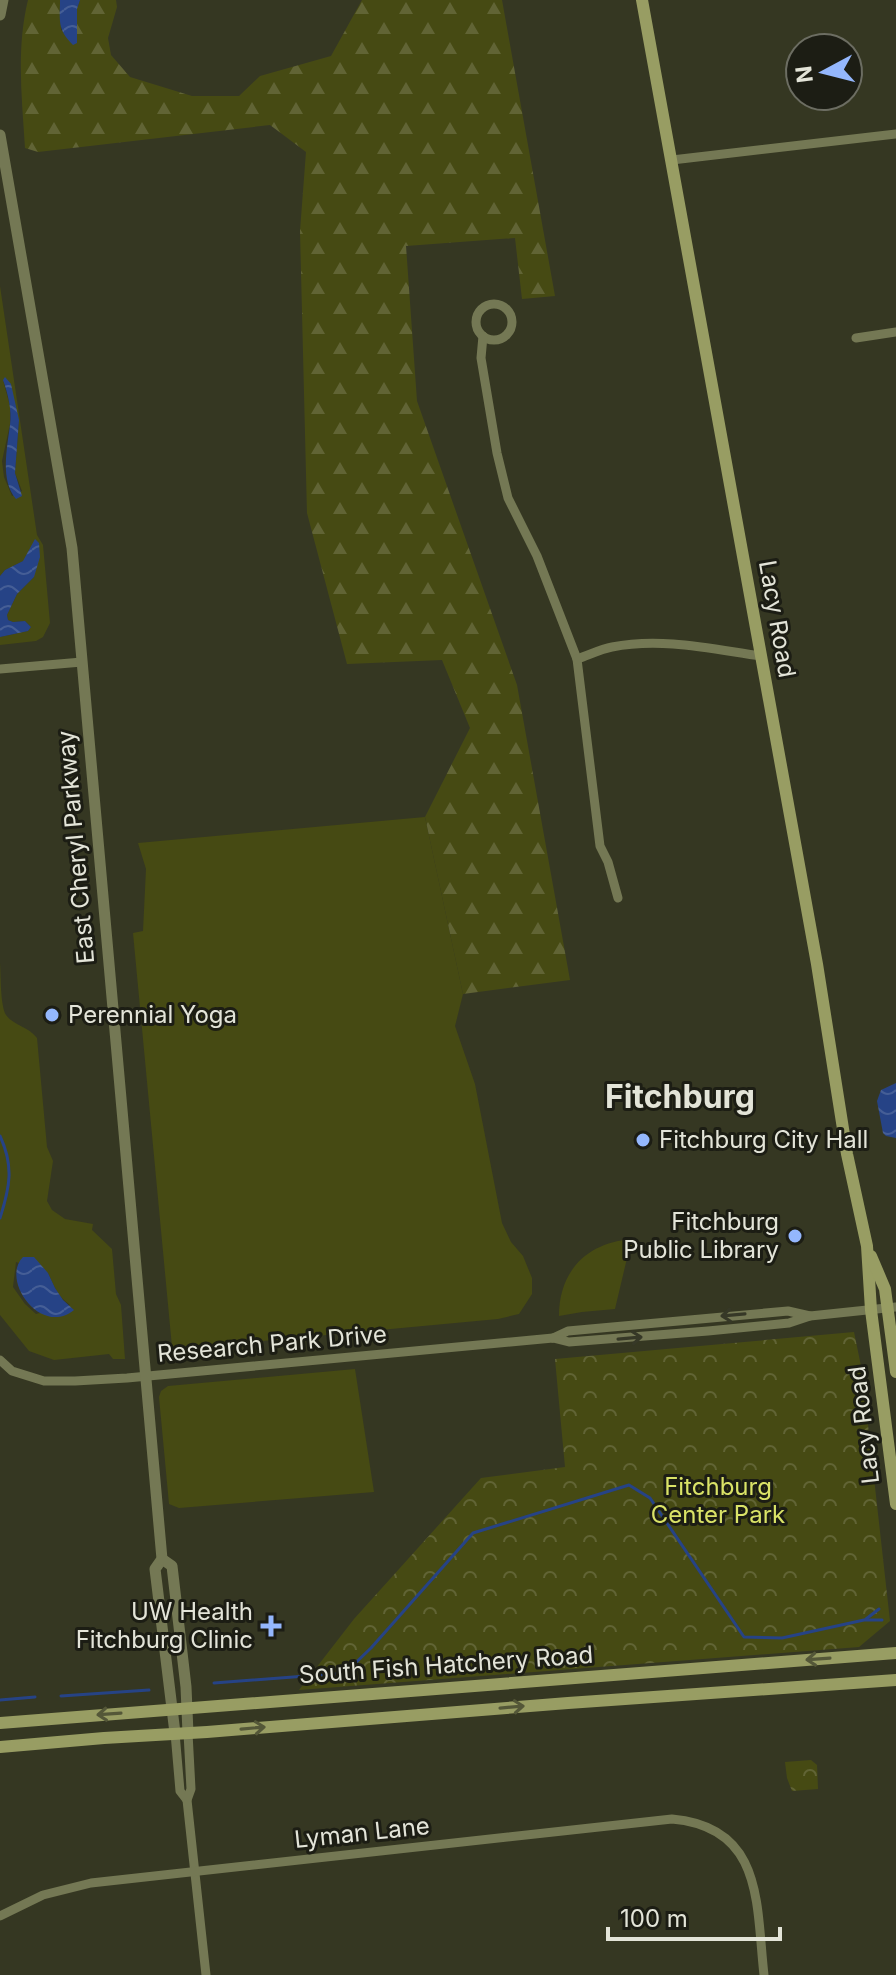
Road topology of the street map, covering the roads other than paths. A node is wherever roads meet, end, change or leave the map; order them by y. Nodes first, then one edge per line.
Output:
1 (3, 0) edge
2 (642, 0) edge
3 (0, 15) edge
4 (896, 134) edge
5 (0, 135) edge
6 (672, 160) junction
7 (896, 332) edge
8 (483, 336) dead end
9 (856, 338) dead end
10 (761, 656) junction
11 (577, 659) junction
12 (82, 662) junction
13 (0, 669) edge
14 (618, 898) dead end
15 (867, 1246) junction
16 (892, 1308) edge
17 (871, 1310) junction
18 (0, 1360) edge
19 (896, 1372) edge
20 (145, 1377) junction
21 (896, 1504) edge
22 (162, 1559) junction
23 (896, 1653) edge
24 (896, 1680) edge
25 (187, 1708) junction
26 (172, 1709) junction
27 (0, 1723) edge
28 (181, 1733) junction
29 (0, 1747) edge
30 (195, 1871) junction
31 (0, 1916) edge
32 (206, 1975) edge
33 (764, 1975) edge

1 - 3 street
2 - 6 main road, Lacy Road
4 - 6 street
5 - 12 street, East Cheryl Parkway
6 - 10 main road, Lacy Road
7 - 9 street
8 - 11 street
10 - 11 street
10 - 15 main road, Lacy Road
11 - 14 street
12 - 13 street
12 - 20 street, East Cheryl Parkway
15 - 16 main road, Lacy Road
15 - 17 main road, Lacy Road
16 - 17 street, Research Park Drive
16 - 19 main road, Lacy Road
17 - 20 street, Research Park Drive
17 - 21 main road, Lacy Road
18 - 20 street, Research Park Drive
20 - 22 street, East Cheryl Parkway
22 - 25 street, East Cheryl Parkway
22 - 26 street, East Cheryl Parkway
23 -> 25 main road, South Fish Hatchery Road
28 -> 24 main road, South Fish Hatchery Road
25 - 26 main road, South Fish Hatchery Road
25 - 28 street, East Cheryl Parkway
26 -> 27 main road, South Fish Hatchery Road
26 - 28 street, East Cheryl Parkway
28 - 29 main road, South Fish Hatchery Road
28 - 30 street
30 - 31 street, Lyman Lane
30 - 32 street
30 - 33 street, Lyman Lane

